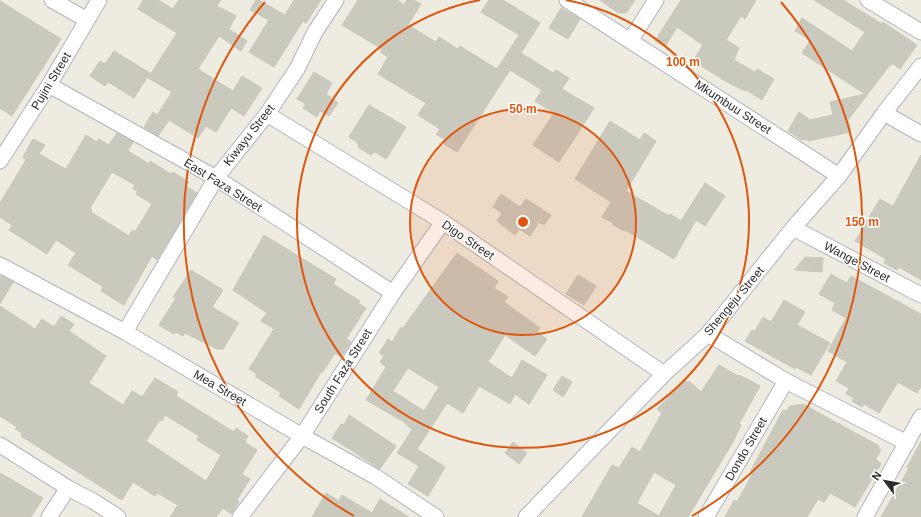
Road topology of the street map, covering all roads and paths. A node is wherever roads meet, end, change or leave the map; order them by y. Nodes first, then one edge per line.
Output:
1 (52, 0) edge
2 (99, 0) edge
3 (336, 0) edge
4 (567, 0) edge
5 (656, 0) edge
6 (868, 0) edge
7 (86, 20) junction
8 (921, 32) edge
9 (630, 41) junction
10 (921, 66) edge
11 (49, 85) junction
12 (884, 113) junction
13 (267, 114) junction
14 (921, 134) edge
15 (0, 161) edge
16 (839, 176) junction
17 (216, 178) junction
18 (443, 222) junction
19 (794, 228) junction
20 (0, 265) edge
21 (393, 292) junction
22 (921, 295) edge
23 (125, 332) junction
24 (708, 334) junction
25 (664, 374) junction
26 (786, 381) junction
27 (921, 417) edge
28 (302, 436) junction
29 (907, 443) junction
30 (0, 445) edge
31 (68, 488) junction
32 (49, 517) edge
33 (118, 517) edge
34 (240, 517) edge
35 (436, 517) edge
36 (526, 517) edge
37 (706, 517) edge
38 (865, 517) edge

1 - 7 street
2 - 7 street, Pujini Street
3 - 13 street, Kiwayu Street
4 - 9 street, Mkumbuu Street
5 - 9 street
6 - 8 street
7 - 11 street, Pujini Street
9 - 16 street, Mkumbuu Street
10 - 12 street, Shengeju Street
11 - 15 street, Pujini Street
11 - 17 street, East Faza Street
12 - 14 street
12 - 16 street, Shengeju Street
13 - 17 street, Kiwayu Street
13 - 18 street, Digo Street
16 - 19 street, Shengeju Street
17 - 21 street, East Faza Street
17 - 23 street, Kiwayu Street
18 - 21 street, South Faza Street
18 - 25 street, Digo Street
19 - 22 street, Wange Street
19 - 24 street, Shengeju Street
20 - 23 street, Mea Street
21 - 28 street, South Faza Street
23 - 28 street, Mea Street
24 - 25 street, Shengeju Street
24 - 26 street
25 - 36 street, Shengeju Street
26 - 29 street
26 - 37 street, Dondo Street
27 - 29 street
28 - 34 street, South Faza Street
28 - 35 street, Mea Street
29 - 38 street
30 - 31 street
31 - 32 street
31 - 33 street

